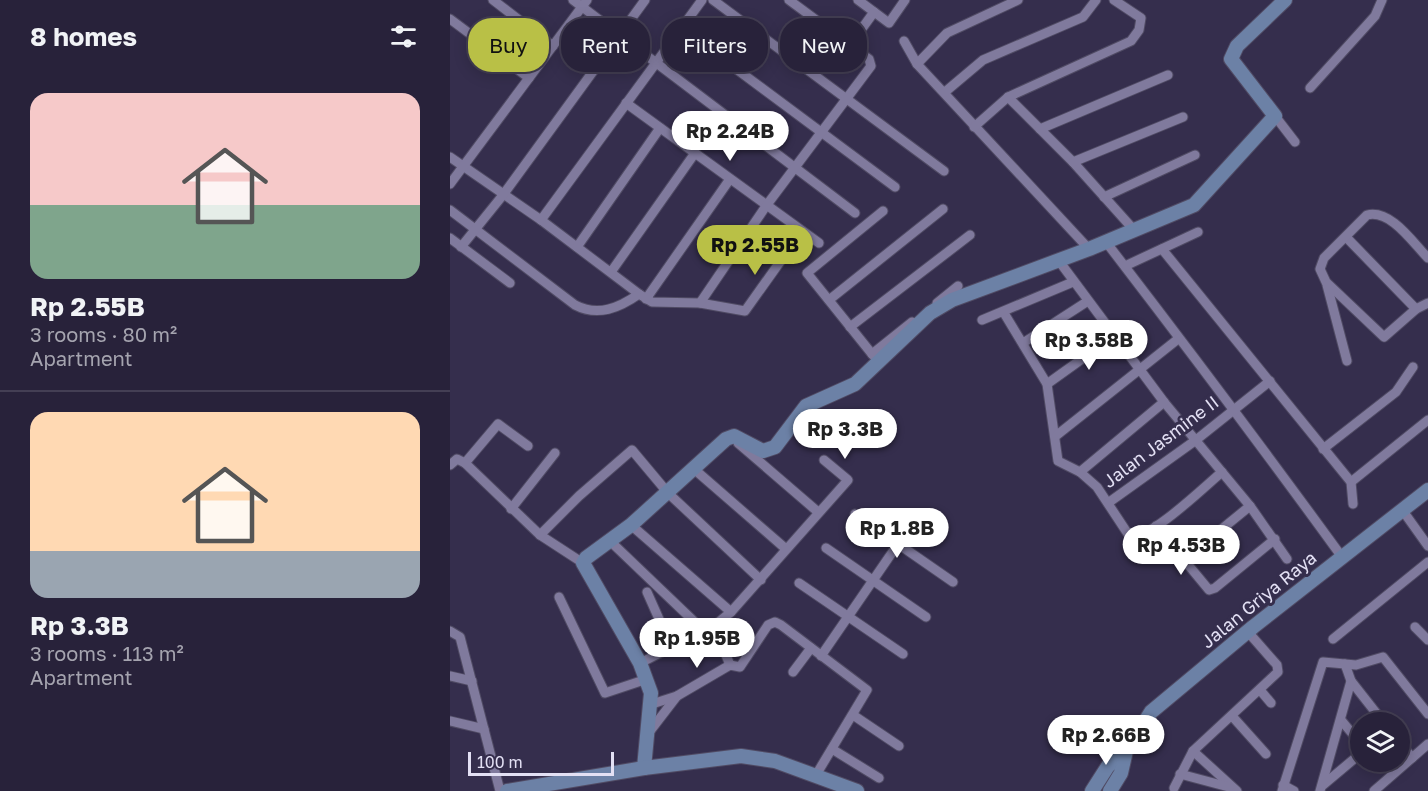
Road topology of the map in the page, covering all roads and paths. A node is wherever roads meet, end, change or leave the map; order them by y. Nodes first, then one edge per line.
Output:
1 (493, 0) edge
2 (573, 0) edge
3 (645, 0) edge
4 (702, 0) edge
5 (713, 0) edge
6 (789, 0) edge
7 (858, 0) edge
8 (905, 0) edge
9 (1017, 0) edge
10 (1096, 0) edge
11 (1114, 0) edge
12 (1285, 0) edge
13 (1383, 0) edge
14 (585, 3) edge
15 (874, 12) junction
16 (600, 18) edge
17 (631, 18) edge
18 (688, 18) edge
19 (813, 18) edge
20 (450, 19) edge
21 (867, 22) edge
22 (904, 41) dead end
23 (553, 46) junction
24 (662, 54) edge
25 (867, 58) edge
26 (650, 60) edge
27 (655, 64) junction
28 (917, 64) junction
29 (591, 72) edge
30 (739, 72) edge
31 (867, 72) edge
32 (867, 72) edge
33 (1168, 75) dead end
34 (529, 78) junction
35 (1310, 88) dead end
36 (945, 93) junction
37 (846, 97) junction
38 (1008, 97) junction
39 (626, 103) junction
40 (1275, 116) junction
41 (1183, 117) dead end
42 (974, 127) junction
43 (660, 128) junction
44 (1040, 129) junction
45 (820, 133) junction
46 (1295, 142) dead end
47 (695, 153) junction
48 (1195, 155) dead end
49 (450, 157) edge
50 (1072, 162) junction
51 (463, 166) junction
52 (795, 168) junction
53 (944, 171) dead end
54 (730, 179) junction
55 (450, 184) edge
56 (895, 187) dead end
57 (503, 195) junction
58 (1104, 197) junction
59 (766, 206) junction
60 (943, 209) dead end
61 (450, 210) edge
62 (883, 211) dead end
63 (855, 213) dead end
64 (541, 220) junction
65 (1134, 230) junction
66 (473, 231) junction
67 (802, 231) junction
68 (1198, 232) dead end
69 (970, 234) dead end
70 (1346, 237) junction
71 (450, 238) edge
72 (1106, 242) junction
73 (819, 243) dead end
74 (462, 245) junction
75 (577, 247) junction
76 (1089, 249) junction
77 (1162, 249) junction
78 (1428, 258) edge
79 (1059, 261) junction
80 (1125, 266) junction
81 (611, 272) junction
82 (1073, 282) junction
83 (1326, 282) junction
84 (510, 283) dead end
85 (962, 290) junction
86 (643, 296) junction
87 (829, 300) junction
88 (1088, 301) junction
89 (700, 303) junction
90 (1428, 303) edge
91 (1416, 309) junction
92 (1004, 313) junction
93 (982, 320) dead end
94 (850, 327) junction
95 (1114, 336) junction
96 (1178, 339) junction
97 (1023, 343) junction
98 (875, 357) junction
99 (1347, 361) dead end
100 (1413, 367) dead end
101 (1141, 369) junction
102 (1270, 381) junction
103 (1047, 384) junction
104 (1164, 402) junction
105 (1234, 408) junction
106 (1428, 420) edge
107 (1057, 435) junction
108 (731, 436) junction
109 (1196, 440) junction
110 (528, 446) dead end
111 (1323, 449) junction
112 (555, 453) dead end
113 (824, 460) dead end
114 (465, 464) junction
115 (450, 465) edge
116 (694, 469) junction
117 (1080, 472) junction
118 (1222, 472) junction
119 (1351, 482) junction
120 (1428, 490) edge
121 (668, 494) junction
122 (1108, 503) junction
123 (1353, 504) dead end
124 (1250, 506) junction
125 (511, 509) junction
126 (1404, 511) junction
127 (818, 513) junction
128 (855, 514) dead end
129 (631, 525) junction
130 (911, 525) dead end
131 (1156, 526) junction
132 (540, 535) junction
133 (1275, 539) junction
134 (610, 541) junction
135 (898, 543) junction
136 (1428, 546) edge
137 (826, 548) dead end
138 (786, 549) junction
139 (1342, 557) junction
140 (1287, 559) dead end
141 (1185, 560) junction
142 (1428, 562) edge
143 (583, 563) junction
144 (761, 580) junction
145 (872, 580) junction
146 (953, 582) dead end
147 (799, 583) dead end
148 (647, 592) dead end
149 (559, 597) dead end
150 (731, 612) junction
151 (847, 615) junction
152 (927, 617) dead end
153 (714, 626) junction
154 (1415, 627) dead end
155 (703, 630) junction
156 (1251, 630) junction
157 (450, 631) edge
158 (1333, 639) dead end
159 (1428, 640) edge
160 (671, 646) junction
161 (811, 648) junction
162 (903, 654) dead end
163 (821, 656) junction
164 (640, 663) junction
165 (1345, 664) junction
166 (730, 665) junction
167 (793, 672) dead end
168 (450, 676) edge
169 (647, 679) junction
170 (472, 681) junction
171 (1351, 681) junction
172 (1260, 690) junction
173 (677, 696) junction
174 (1271, 703) dead end
175 (652, 704) junction
176 (1375, 712) edge
177 (1428, 714) edge
178 (853, 715) junction
179 (1232, 717) junction
180 (1341, 720) junction
181 (450, 722) edge
182 (484, 729) junction
183 (1350, 731) edge
184 (647, 735) junction
185 (1428, 744) edge
186 (899, 746) dead end
187 (832, 749) junction
188 (1193, 750) junction
189 (1126, 751) junction
190 (1266, 754) dead end
191 (1410, 755) edge
192 (1412, 758) junction
193 (1350, 763) edge
194 (644, 768) junction
195 (1179, 774) junction
196 (816, 775) junction
197 (879, 778) dead end
198 (551, 787) edge
199 (1174, 788) dead end
200 (1282, 788) edge
201 (1321, 788) edge
202 (848, 789) edge
203 (1234, 789) edge
204 (500, 791) edge
205 (507, 791) edge
206 (1092, 791) edge
207 (1110, 791) edge
208 (1294, 791) edge
209 (1374, 791) edge

1 - 23 street
2 - 14 street
3 - 17 street
4 - 18 street
5 - 37 street
6 - 19 street
7 - 15 street
8 - 15 street
9 - 28 street
10 - 36 street
11 - 38 street
12 - 40 street
13 - 35 street
14 - 16 street
14 - 23 street
15 - 21 street
20 - 34 street
22 - 28 street
23 - 34 street
24 - 27 street
25 - 32 street
26 - 27 street
27 - 39 street
27 - 52 street
28 - 36 street
29 - 57 street
30 - 45 street
31 - 37 street
33 - 44 street
34 - 51 street
36 - 42 street
37 - 45 street
37 - 53 street
38 - 42 street
38 - 44 street
39 - 43 street
39 - 64 street
40 - 46 street
40 - 65 street
41 - 50 street
42 - 76 street
43 - 47 street
43 - 75 street
44 - 50 street
45 - 52 street
45 - 56 street
47 - 54 street
47 - 81 street
48 - 58 street
49 - 51 street
50 - 58 street
51 - 55 street
51 - 57 street
52 - 59 street
52 - 63 street
54 - 59 street
54 - 86 street
57 - 64 street
57 - 66 street
58 - 65 street
59 - 67 street
59 - 89 street
60 - 87 street
61 - 66 street
62 - 87 street
64 - 75 street
65 - 72 street
66 - 74 street
66 - 86 street
67 - 73 street
67 - 89 street
68 - 77 street
69 - 94 street
70 - 78 street
70 - 83 street
70 - 91 street
71 - 74 street
72 - 76 street
72 - 80 street
74 - 84 street
75 - 81 street
76 - 79 street
77 - 80 street
77 - 102 street
79 - 82 street
79 - 85 street
80 - 96 street
81 - 86 street
82 - 88 street
82 - 92 street
83 - 91 street
83 - 99 street
85 - 98 street
85 - 98 street
86 - 89 street
87 - 94 street
88 - 95 street
88 - 97 street
90 - 91 street
92 - 93 street
92 - 97 street
94 - 98 street
95 - 101 street
95 - 103 street
96 - 101 street
96 - 105 street
97 - 103 street
98 - 108 street
100 - 111 street
101 - 104 street
101 - 107 street
102 - 105 street, Jalan Jasmine II
102 - 111 street
103 - 107 street
104 - 109 street
104 - 117 street
105 - 109 street, Jalan Jasmine II
105 - 139 street
106 - 119 street
107 - 117 street
108 - 116 street
108 - 127 street
109 - 118 street
109 - 122 street, Jalan Jasmine II
110 - 114 street
111 - 119 street
112 - 125 street
113 - 127 street
114 - 115 street
114 - 125 street
116 - 121 street
116 - 138 street
117 - 122 street
118 - 124 street
118 - 131 street
119 - 123 street
120 - 126 street, Jalan Griya Raya
121 - 129 street
121 - 132 street
121 - 144 street
122 - 131 street
124 - 133 street
124 - 141 street
125 - 132 street
126 - 136 street
126 - 139 street, Jalan Griya Raya
127 - 138 street
128 - 135 street
129 - 134 street
129 - 150 street
130 - 135 street
131 - 141 street
132 - 143 street
133 - 140 street
133 - 141 street
134 - 143 street
134 - 155 street
135 - 145 street
135 - 146 street
137 - 145 street
138 - 144 street
139 - 156 street, Jalan Griya Raya
142 - 158 street
143 - 164 street
144 - 150 street
145 - 151 street
145 - 152 street
147 - 151 street
148 - 160 street
149 - 169 street
150 - 153 street
151 - 162 street
151 - 163 street
153 - 155 street
153 - 166 street
154 - 159 street
155 - 160 street
156 - 172 street
156 - 189 street, Jalan Griya Raya
157 - 170 street
160 - 164 street
161 - 163 street
161 - 166 street
161 - 167 street
163 - 178 street
164 - 169 street
165 - 171 street
165 - 177 street
165 - 200 street
166 - 173 street
168 - 170 street
169 - 175 street
170 - 182 street
171 - 176 street
171 - 180 street
172 - 174 street
172 - 179 street
173 - 175 street
173 - 184 street
175 - 184 street
178 - 186 street
178 - 187 street
179 - 188 street
179 - 190 street
180 - 183 street
180 - 201 street
181 - 182 street
182 - 204 street
184 - 194 street
185 - 192 street
187 - 196 street
187 - 197 street
188 - 195 street
188 - 203 street
189 - 206 street, Jalan Griya Raya
189 - 207 street, Jalan Griya Raya
191 - 192 street
192 - 209 street
193 - 201 street
194 - 196 street
194 - 198 street
195 - 199 street
195 - 203 street
196 - 202 street
198 - 205 street
200 - 208 street

